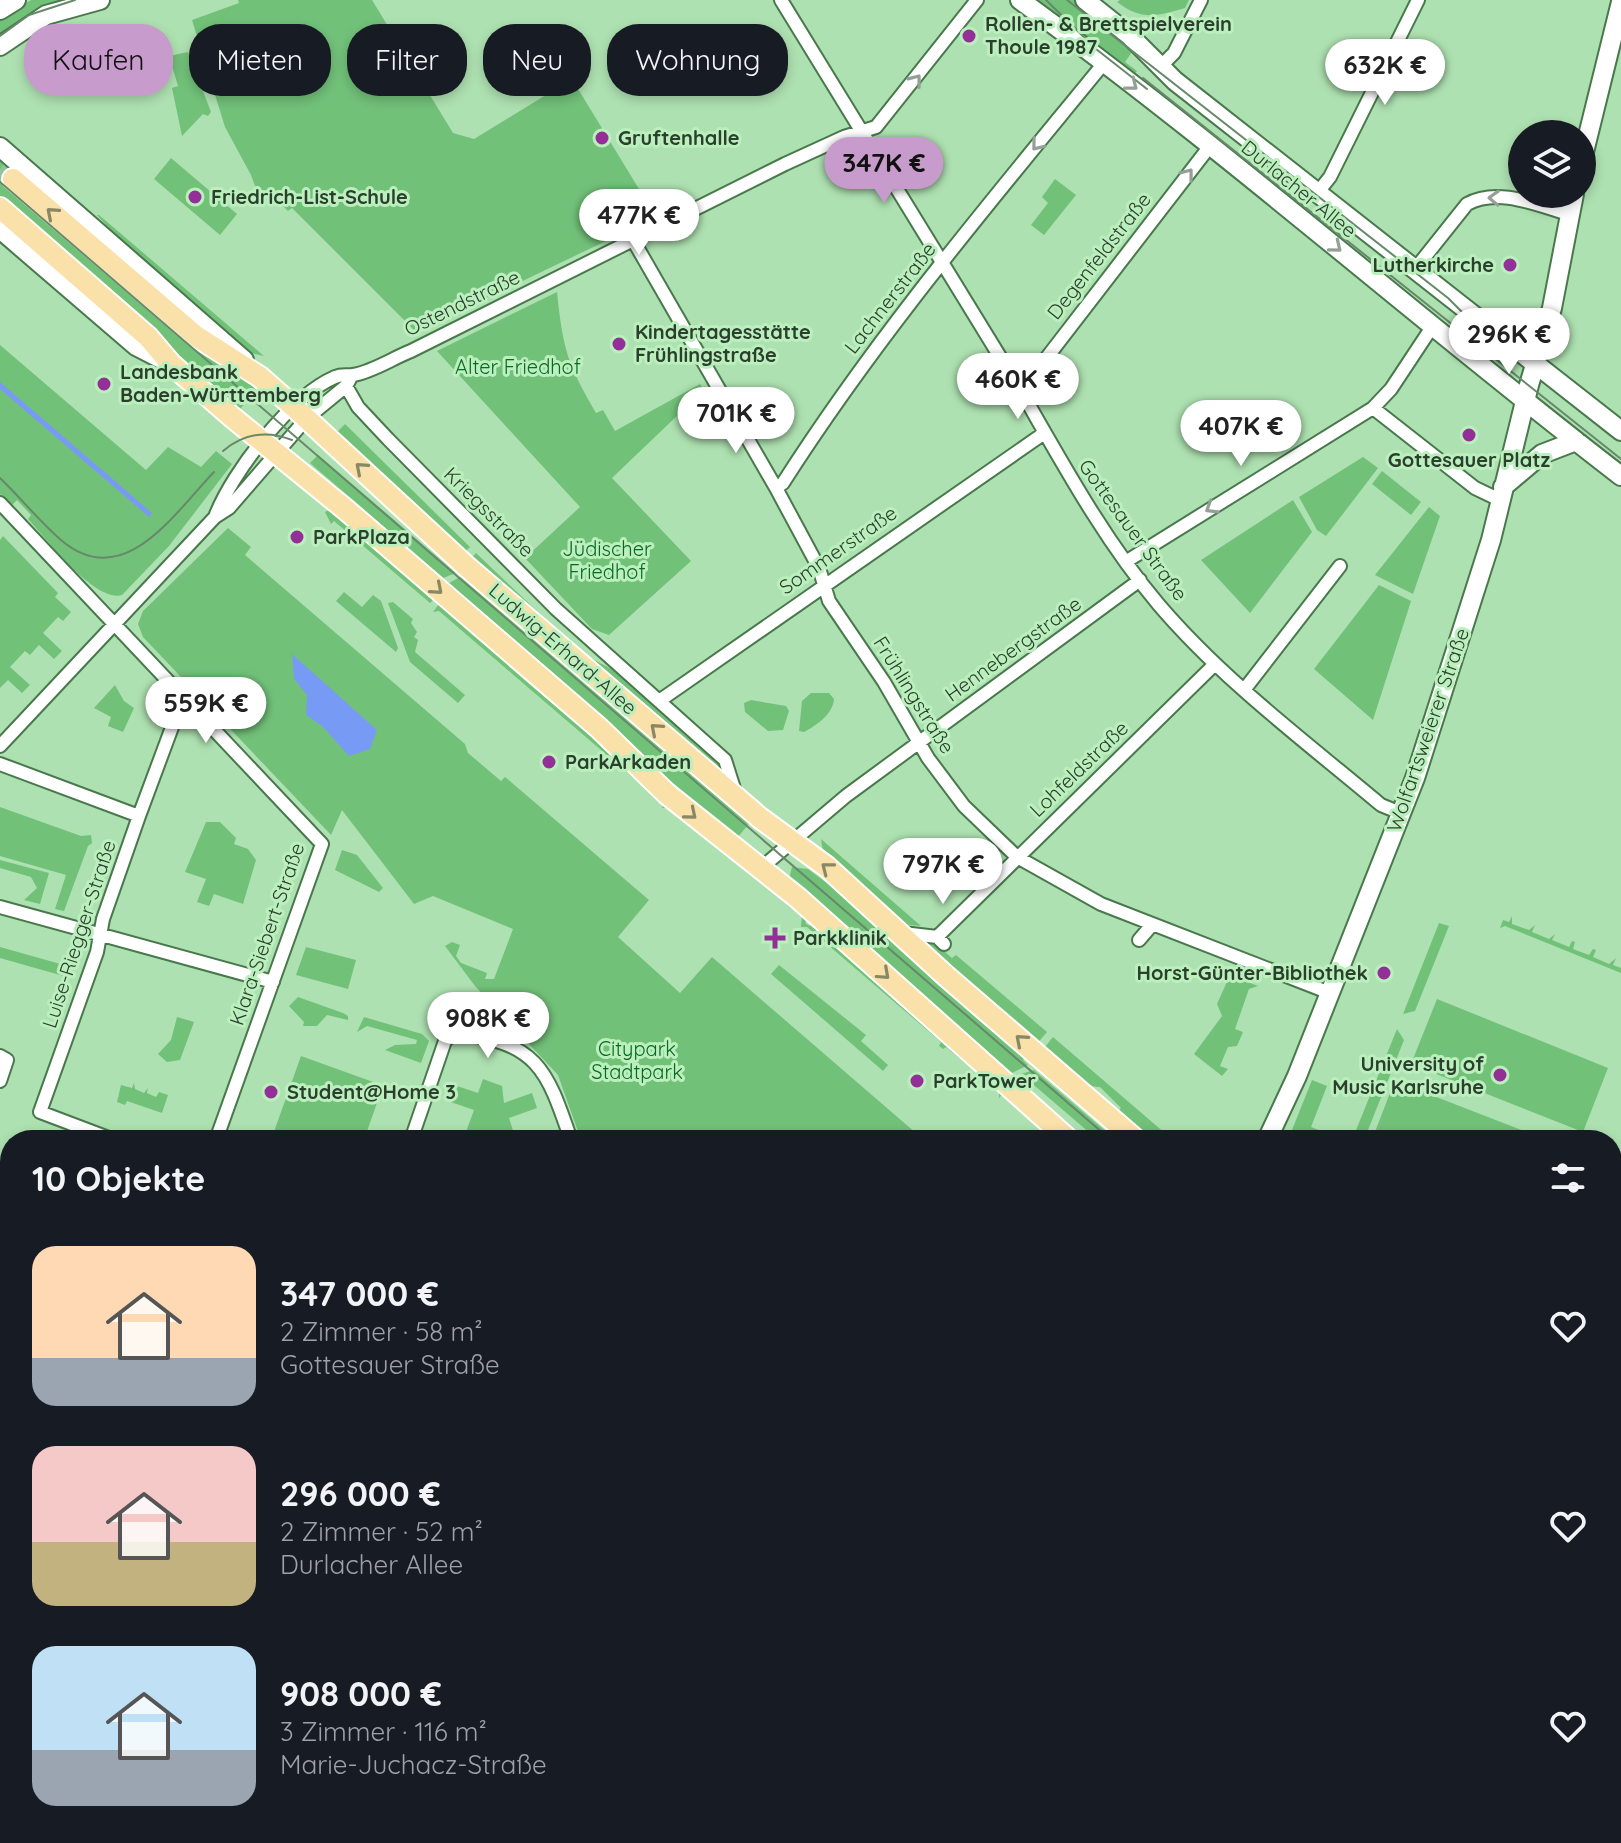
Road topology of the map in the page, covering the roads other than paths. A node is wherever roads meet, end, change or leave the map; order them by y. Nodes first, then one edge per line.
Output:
1 (16, 0) edge
2 (100, 0) edge
3 (781, 0) edge
4 (977, 0) edge
5 (1020, 0) edge
6 (1085, 0) edge
7 (1201, 0) edge
8 (1418, 0) edge
9 (1621, 2) edge
10 (0, 10) edge
11 (0, 46) edge
12 (1104, 63) junction
13 (1160, 67) junction
14 (1592, 120) edge
15 (861, 133) junction
16 (1210, 146) junction
17 (0, 147) edge
18 (13, 179) tunnel mouth
19 (1318, 192) junction
20 (0, 208) edge
21 (1570, 208) edge
22 (1569, 214) junction
23 (0, 229) edge
24 (633, 240) junction
25 (941, 264) junction
26 (1416, 268) junction
27 (1432, 327) junction
28 (1536, 363) junction
29 (171, 364) junction
30 (260, 377) junction
31 (349, 381) junction
32 (1021, 391) junction
33 (1525, 400) junction
34 (1373, 408) junction
35 (301, 412) junction
36 (1621, 431) edge
37 (1043, 434) junction
38 (1576, 441) junction
39 (270, 448) junction
40 (1621, 476) edge
41 (776, 488) junction
42 (1502, 494) junction
43 (0, 503) edge
44 (1127, 561) junction
45 (1340, 566) dead end
46 (1140, 580) junction
47 (822, 586) junction
48 (115, 623) junction
49 (1215, 664) junction
50 (1244, 690) junction
51 (184, 695) junction
52 (659, 701) junction
53 (920, 744) junction
54 (0, 746) edge
55 (0, 764) edge
56 (737, 798) junction
57 (1403, 814) junction
58 (139, 816) junction
59 (792, 841) junction
60 (1017, 857) junction
61 (760, 869) junction
62 (0, 907) edge
63 (1151, 926) junction
64 (903, 933) junction
65 (100, 935) junction
66 (1139, 940) dead end
67 (273, 982) junction
68 (1330, 993) junction
69 (0, 1056) edge
70 (0, 1081) edge
71 (88, 1130) edge
72 (220, 1130) edge
73 (415, 1130) edge
74 (568, 1130) edge
75 (1058, 1130) edge
76 (1124, 1130) edge
77 (1271, 1130) edge

1 - 10 main road
2 - 11 main road
3 - 15 street, Gottesauer Straße
15 -> 4 street, Ostendstraße
5 - 12 main road, Durlacher Allee
6 - 13 main road, Durlacher Allee
7 - 13 street
8 - 19 street
9 - 14 main road
12 -> 16 main road, Durlacher Allee
12 -> 25 street, Lachnerstraße
13 - 19 main road, Durlacher Allee
15 - 24 street, Ostendstraße
15 - 25 street, Gottesauer Straße
16 -> 27 main road, Durlacher Allee
32 -> 16 street, Degenfeldstraße
17 - 30 main road, Ludwig-Erhard-Allee
30 -> 18 main road
19 - 26 main road, Durlacher Allee
20 - 29 main road
21 - 22 main road, Wolfartsweierer Straße
22 -> 26 street
22 - 28 main road, Wolfartsweierer Straße
23 - 29 main road, Ludwig-Erhard-Allee
24 - 31 street, Ostendstraße
24 - 41 street, Frühlingstraße
25 - 32 street, Gottesauer Straße
25 - 41 street, Lachnerstraße
26 - 28 main road, Durlacher Allee
27 - 33 main road, Durlacher Allee
27 - 34 street
28 - 33 main road, Wolfartsweierer Straße
28 - 36 main road, Durlacher Allee
29 - 39 main road, Ludwig-Erhard-Allee
30 - 35 main road, Ludwig-Erhard-Allee
31 - 35 street, Ostendstraße
31 - 52 street, Kriegsstraße
32 - 37 street, Gottesauer Straße
33 - 38 main road, Durlacher Allee
33 - 42 main road, Wolfartsweierer Straße
34 - 42 street
34 -> 44 street
35 - 39 street, Ostendstraße
56 -> 35 main road, Ludwig-Erhard-Allee
37 - 44 street, Gottesauer Straße
37 - 47 street, Sommerstraße
38 - 40 main road, Durlacher Allee
38 - 42 main road
39 - 48 street, Ostendstraße
39 -> 61 main road, Ludwig-Erhard-Allee
41 - 47 street, Frühlingstraße
42 - 57 main road, Wolfartsweierer Straße
43 - 48 street, Klara-Siebert-Straße
44 - 46 street, Gottesauer Straße
45 - 50 street
46 - 49 street, Gottesauer Straße
46 - 53 street, Hennebergstraße
47 - 52 street, Sommerstraße
47 - 53 street, Frühlingstraße
48 - 51 street, Klara-Siebert-Straße
48 - 54 street, Ostendstraße
49 - 50 street, Gottesauer Straße
49 - 60 street, Lohfeldstraße
50 - 57 street, Gottesauer Straße
51 - 58 street, Luise-Riegger-Straße
51 - 67 street, Klara-Siebert-Straße
52 - 56 street, Kriegsstraße
53 - 59 street, Hennebergstraße
53 - 60 street, Frühlingstraße
55 - 58 street
56 - 59 main road, Ludwig-Erhard-Allee
57 - 68 main road, Wolfartsweierer Straße
58 - 65 street, Luise-Riegger-Straße
59 - 61 street, Hennebergstraße
64 -> 59 main road, Ludwig-Erhard-Allee
60 - 63 street, Frühlingstraße
60 - 64 street, Lohfeldstraße
61 -> 75 main road, Ludwig-Erhard-Allee
62 - 65 street
63 - 66 street
63 - 68 street, Frühlingstraße
76 -> 64 main road, Ludwig-Erhard-Allee
65 - 67 street
65 - 71 street, Luise-Riegger-Straße
67 - 72 street, Klara-Siebert-Straße
68 - 77 main road, Wolfartsweierer Straße
69 - 70 street
73 - 74 street

